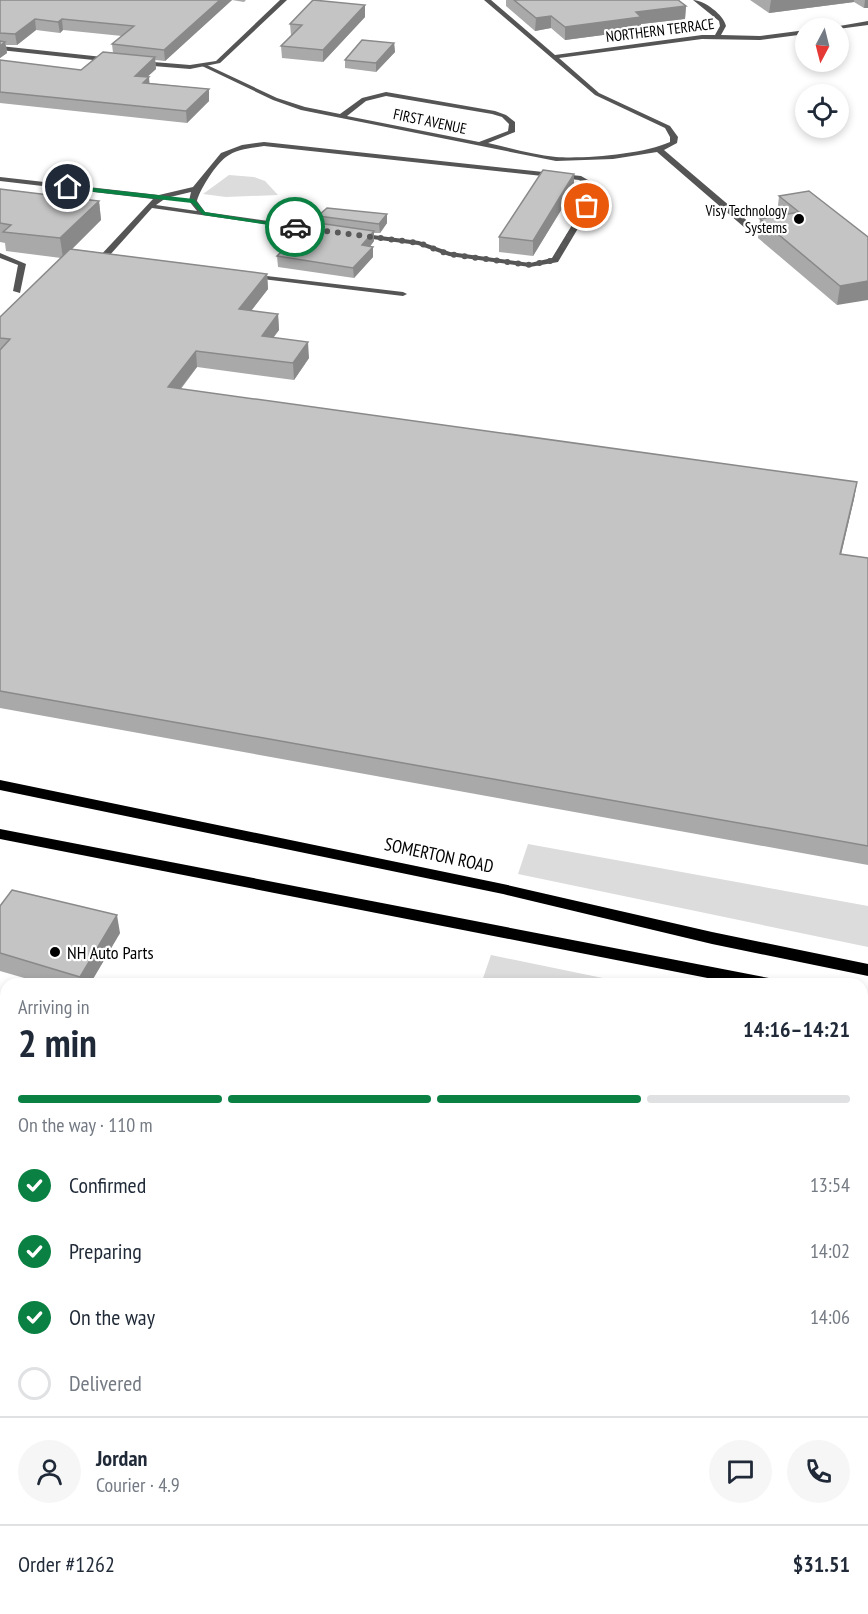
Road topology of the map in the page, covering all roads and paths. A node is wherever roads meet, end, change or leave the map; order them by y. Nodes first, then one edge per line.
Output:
1 (284, 0) edge
2 (487, 0) edge
3 (696, 0) edge
4 (868, 23) edge
5 (849, 26) edge
6 (795, 33) edge
7 (718, 35) junction
8 (0, 48) edge
9 (554, 57) junction
10 (115, 60) edge
11 (138, 62) edge
12 (205, 66) junction
13 (341, 117) junction
14 (478, 145) junction
15 (658, 150) junction
16 (0, 179) edge
17 (196, 189) junction
18 (159, 197) junction
19 (194, 201) junction
20 (151, 206) junction
21 (203, 214) junction
22 (326, 231) edge
23 (756, 232) dead end
24 (350, 234) edge
25 (0, 255) edge
26 (126, 260) edge
27 (241, 274) edge
28 (17, 291) dead end
29 (403, 294) dead end
30 (0, 785) edge
31 (0, 834) edge
32 (868, 970) edge
33 (739, 978) edge

1 - 12 street
2 - 9 street
3 - 7 street
4 - 5 street
6 - 7 street, NORTHERN TERRACE
7 - 9 street, NORTHERN TERRACE
8 - 10 street
9 - 15 street
11 - 12 street
12 - 13 street, FIRST AVENUE
13 - 14 street, FIRST AVENUE
13 - 14 street
14 - 15 street, FIRST AVENUE
15 - 23 street
16 - 18 street
17 - 18 street
17 - 19 street
17 - 24 street
18 - 19 street
18 - 20 street
19 - 21 street
20 - 21 street
20 - 26 street
21 - 22 street
25 - 28 street
27 - 29 street
30 - 32 main road, SOMERTON ROAD
31 - 33 main road

